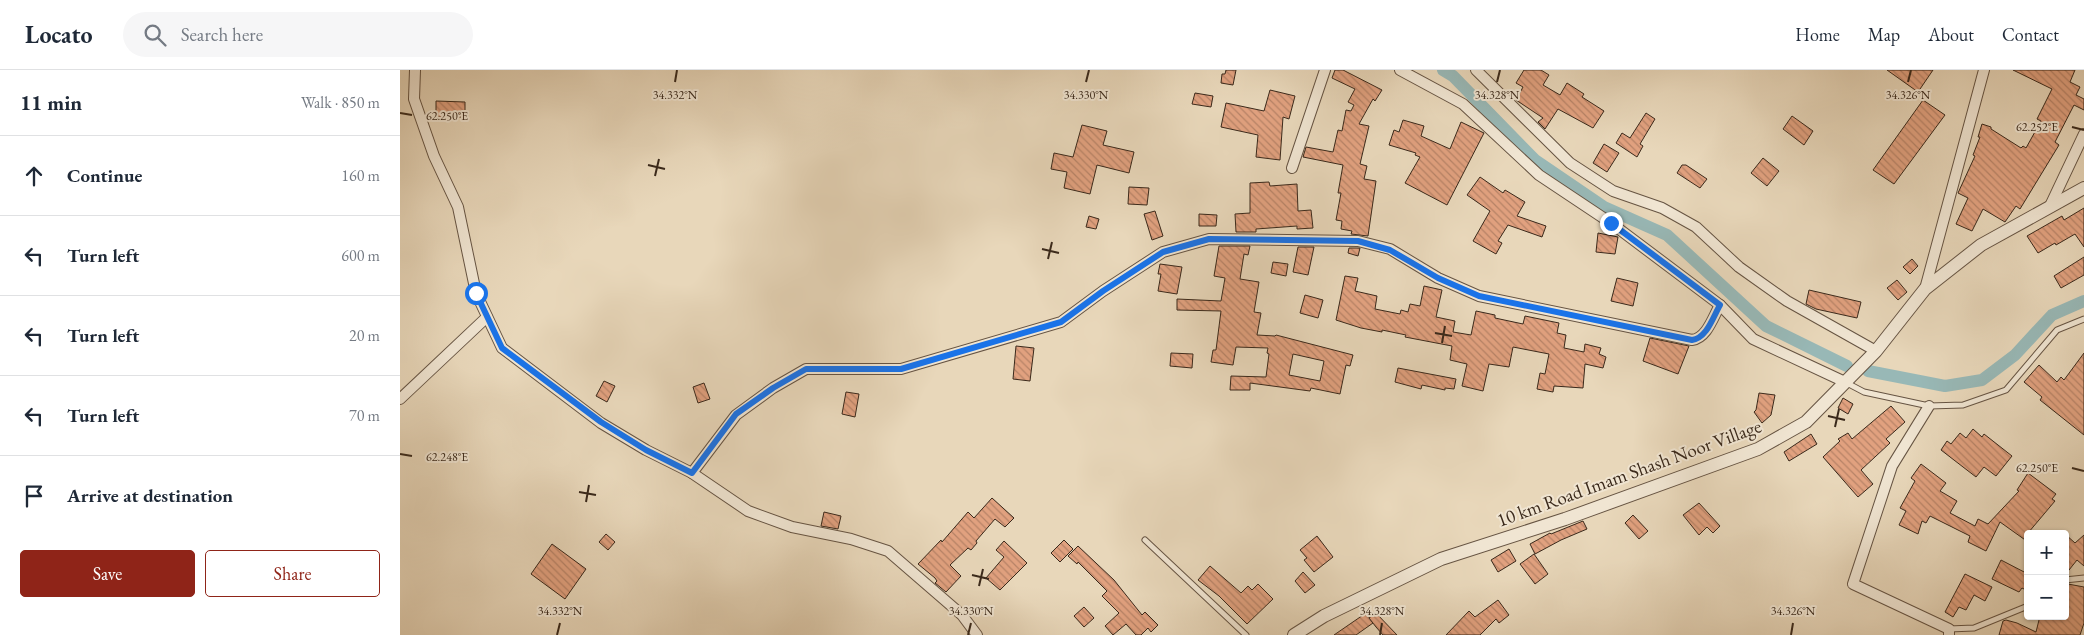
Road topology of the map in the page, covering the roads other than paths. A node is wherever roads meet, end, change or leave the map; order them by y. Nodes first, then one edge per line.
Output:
1 (415, 70) edge
2 (1325, 70) edge
3 (1400, 70) edge
4 (1476, 70) edge
5 (1984, 70) edge
6 (2084, 134) edge
7 (1292, 168) dead end
8 (2084, 188) edge
9 (2050, 206) junction
10 (1925, 288) junction
11 (1720, 305) junction
12 (488, 317) junction
13 (2084, 319) edge
14 (1876, 351) junction
15 (1845, 382) junction
16 (400, 399) edge
17 (1929, 406) junction
18 (692, 473) junction
19 (1145, 540) dead end
20 (2084, 578) edge
21 (2069, 580) edge
22 (2024, 608) edge
23 (1949, 632) edge
24 (977, 635) edge
25 (1246, 635) edge
26 (1294, 635) edge

1 - 12 street
2 - 7 street
3 - 11 street
4 - 14 street
5 - 10 street
6 - 9 street
8 - 9 street, 10 km Road Imam Shash Noor Village
9 - 10 street, 10 km Road Imam Shash Noor Village
10 - 14 street, 10 km Road Imam Shash Noor Village
11 - 15 street
11 - 18 street
12 - 16 street
12 - 18 street
13 - 17 lane
14 - 15 street, 10 km Road Imam Shash Noor Village
15 - 17 lane
15 - 26 street, 10 km Road Imam Shash Noor Village
17 - 23 street
18 - 24 street
19 - 25 lane
20 - 21 lane
22 - 23 lane

